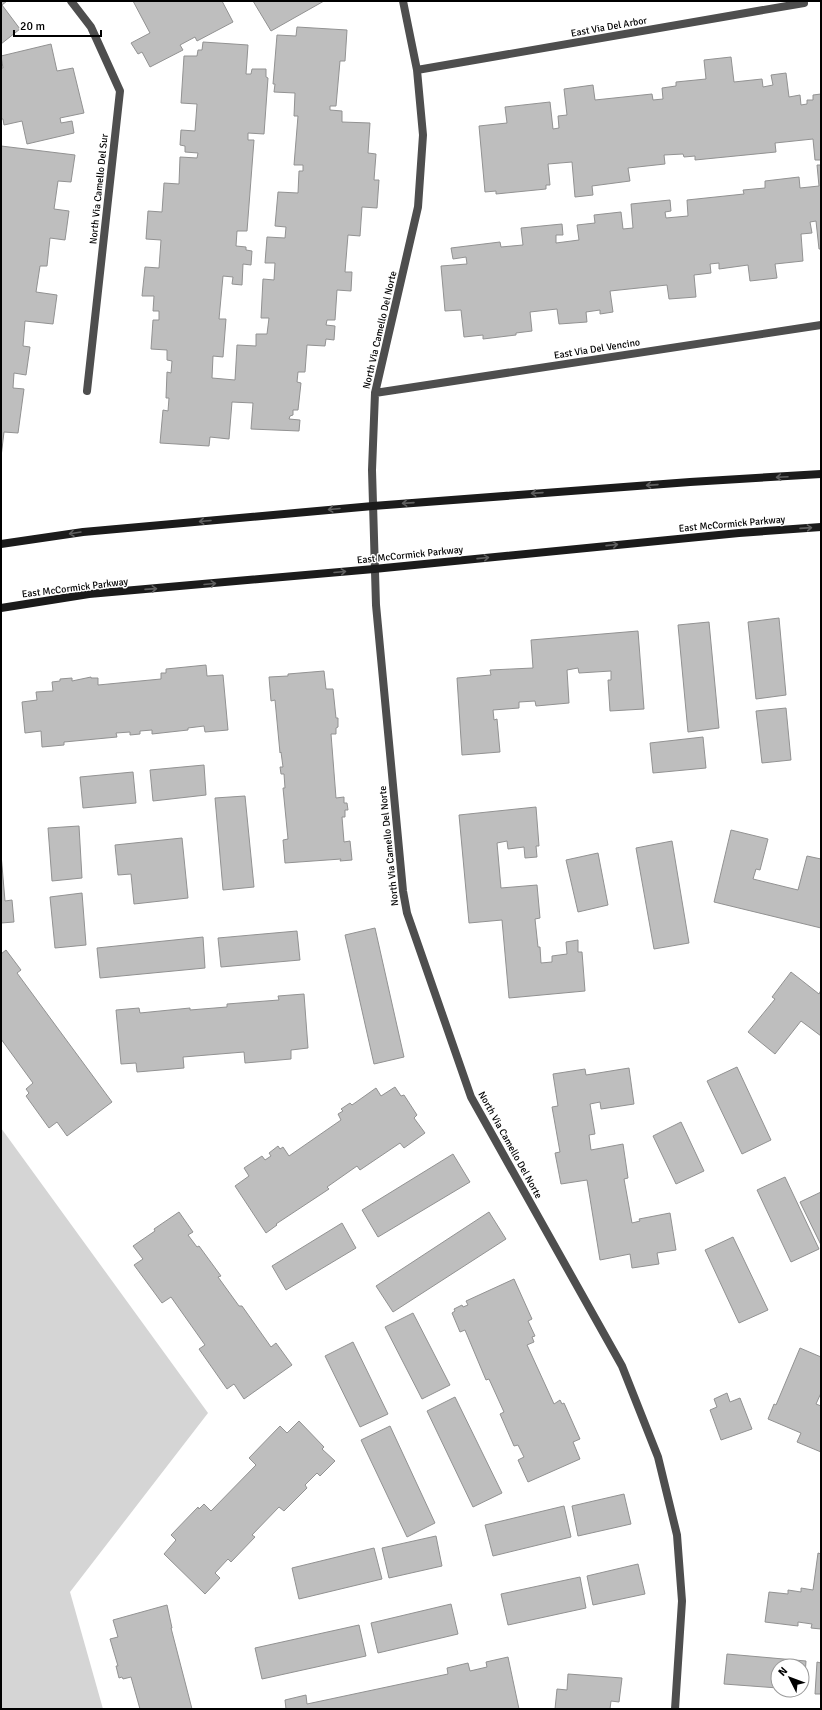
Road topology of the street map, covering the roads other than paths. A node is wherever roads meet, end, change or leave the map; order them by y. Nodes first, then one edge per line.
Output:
1 (71, 1) edge
2 (403, 1) edge
3 (804, 3) dead end
4 (418, 70) junction
5 (821, 325) edge
6 (87, 391) dead end
7 (375, 393) junction
8 (821, 474) edge
9 (373, 506) junction
10 (821, 527) edge
11 (1, 544) edge
12 (374, 569) junction
13 (1, 608) edge
14 (675, 1709) edge

1 - 6 street, North Via Camello Del Sur
2 - 4 street, North Via Camello Del Norte
3 - 4 street, East Via Del Arbor
4 - 7 street, North Via Camello Del Norte
5 - 7 street, East Via Del Vencino
7 - 9 street, North Via Camello Del Norte
8 -> 9 main road
9 -> 11 main road
9 - 12 street, North Via Camello Del Norte
12 -> 10 main road, East McCormick Parkway
13 -> 12 main road, East McCormick Parkway
12 - 14 street, North Via Camello Del Norte

